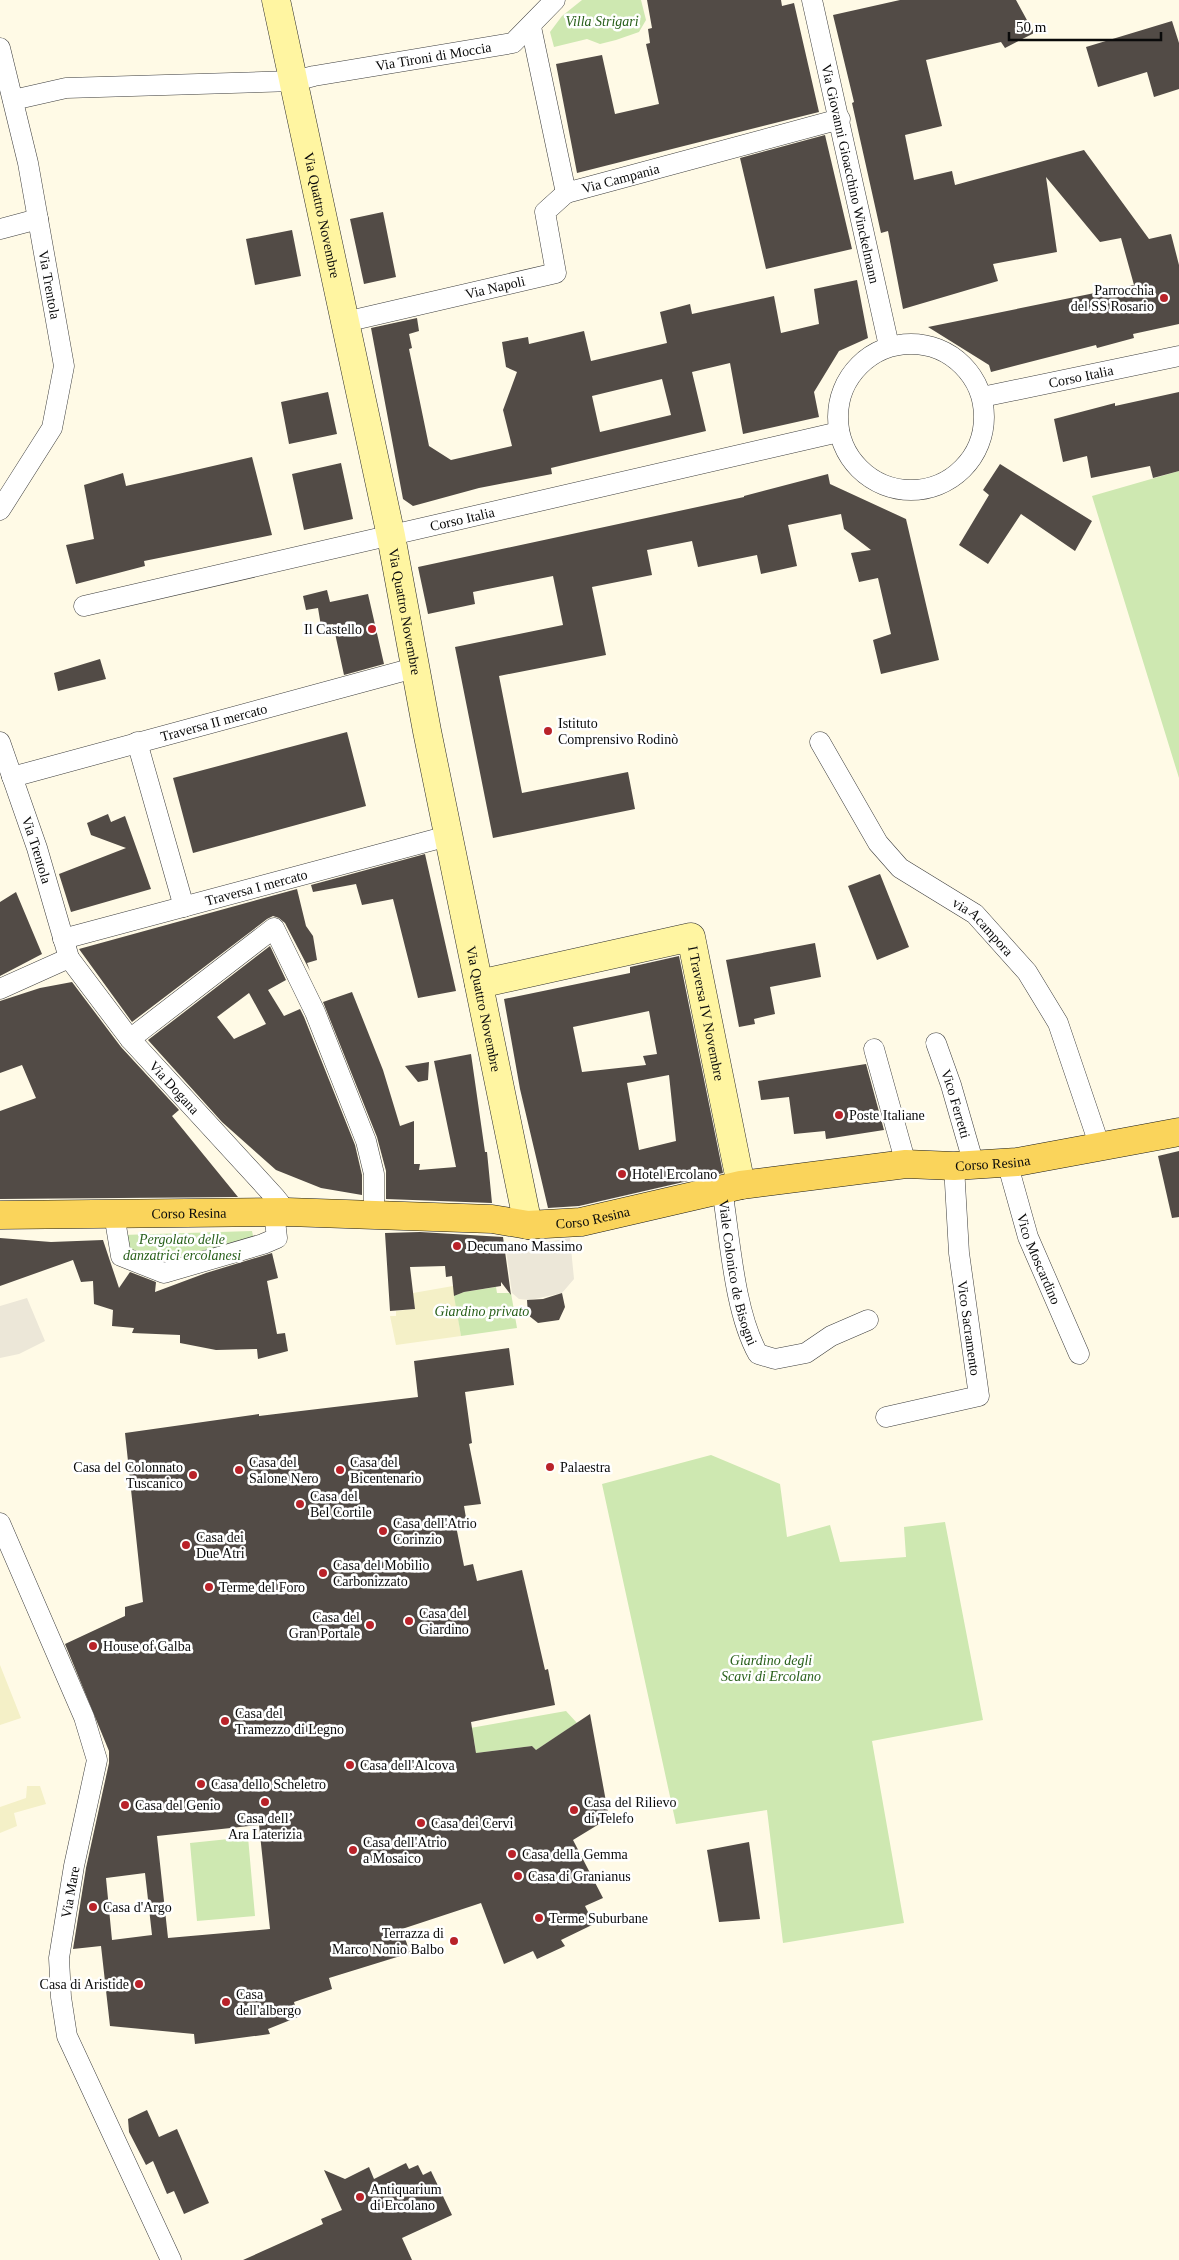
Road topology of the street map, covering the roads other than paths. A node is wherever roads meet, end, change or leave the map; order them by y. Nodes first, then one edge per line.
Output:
1 (276, 0) edge
2 (555, 0) edge
3 (812, 0) edge
4 (530, 27) junction
5 (0, 48) edge
6 (294, 81) junction
7 (13, 100) junction
8 (840, 119) junction
9 (566, 193) junction
10 (38, 219) junction
11 (0, 229) edge
12 (345, 322) junction
13 (889, 346) junction
14 (1179, 356) edge
15 (982, 397) junction
16 (840, 432) junction
17 (0, 510) edge
18 (390, 536) junction
19 (84, 606) dead end
20 (414, 668) junction
21 (0, 742) edge
22 (136, 742) junction
23 (820, 742) dead end
24 (12, 777) junction
25 (448, 836) junction
26 (184, 907) junction
27 (66, 948) junction
28 (479, 984) junction
29 (0, 989) edge
30 (130, 1039) junction
31 (936, 1043) dead end
32 (874, 1049) dead end
33 (1179, 1132) edge
34 (1100, 1147) junction
35 (1007, 1162) junction
36 (906, 1164) junction
37 (964, 1166) junction
38 (732, 1187) junction
39 (280, 1212) junction
40 (114, 1214) junction
41 (0, 1215) edge
42 (374, 1216) junction
43 (528, 1225) junction
44 (868, 1320) dead end
45 (1078, 1354) dead end
46 (886, 1417) dead end
47 (0, 1523) edge
48 (171, 2260) edge

1 - 6 street, Via Quattro Novembre
2 - 4 street, Via Tironi di Moccia
3 - 8 street, Via Giovanni Gioacchino Winckelmann
4 - 6 street, Via Tironi di Moccia
4 - 9 street, Via Campania
5 - 7 street, Via Trentola
6 - 7 street, Via Tironi di Moccia
6 - 12 street, Via Quattro Novembre
7 - 10 street, Via Trentola
8 - 9 street, Via Campania
8 - 13 street, Via Giovanni Gioacchino Winckelmann
9 - 12 street, Via Napoli
10 - 11 street
10 - 17 street, Via Trentola
12 - 18 street, Via Quattro Novembre
13 - 15 street
13 - 16 street
14 - 15 street, Corso Italia
15 - 16 street
16 - 18 street, Corso Italia
18 - 19 street, Corso Italia
18 - 20 street, Via Quattro Novembre
20 - 22 street, Traversa II mercato
20 - 25 street, Via Quattro Novembre
21 - 24 street, Via Trentola
22 - 24 street, Traversa II mercato
22 - 26 street
23 - 34 street, via Acampora
24 - 27 street, Via Trentola
25 - 26 street, Traversa I mercato
25 - 28 street, Via Quattro Novembre
26 - 27 street, Traversa I mercato
27 - 29 street, Traversa I mercato
27 - 30 street, Via Dogana
28 - 38 street, I Traversa IV Novembre
28 - 43 street, Via Quattro Novembre
30 - 39 street, Via Dogana
30 - 42 street
31 - 37 street, Vico Ferretti
32 - 36 street
33 - 34 main road, Corso Resina
34 - 35 main road, Corso Resina
35 - 37 main road, Corso Resina
35 - 45 street, Vico Moscardino
36 - 37 main road, Corso Resina
36 - 38 main road, Corso Resina
37 - 46 street, Vico Sacramento
38 - 43 main road, Corso Resina
38 - 44 street, Viale Colonico de Bisogni
39 - 40 main road, Corso Resina
39 - 40 street
39 - 42 main road, Corso Resina
40 - 41 main road, Corso Resina
42 - 43 main road, Corso Resina
47 - 48 street, Via Mare

